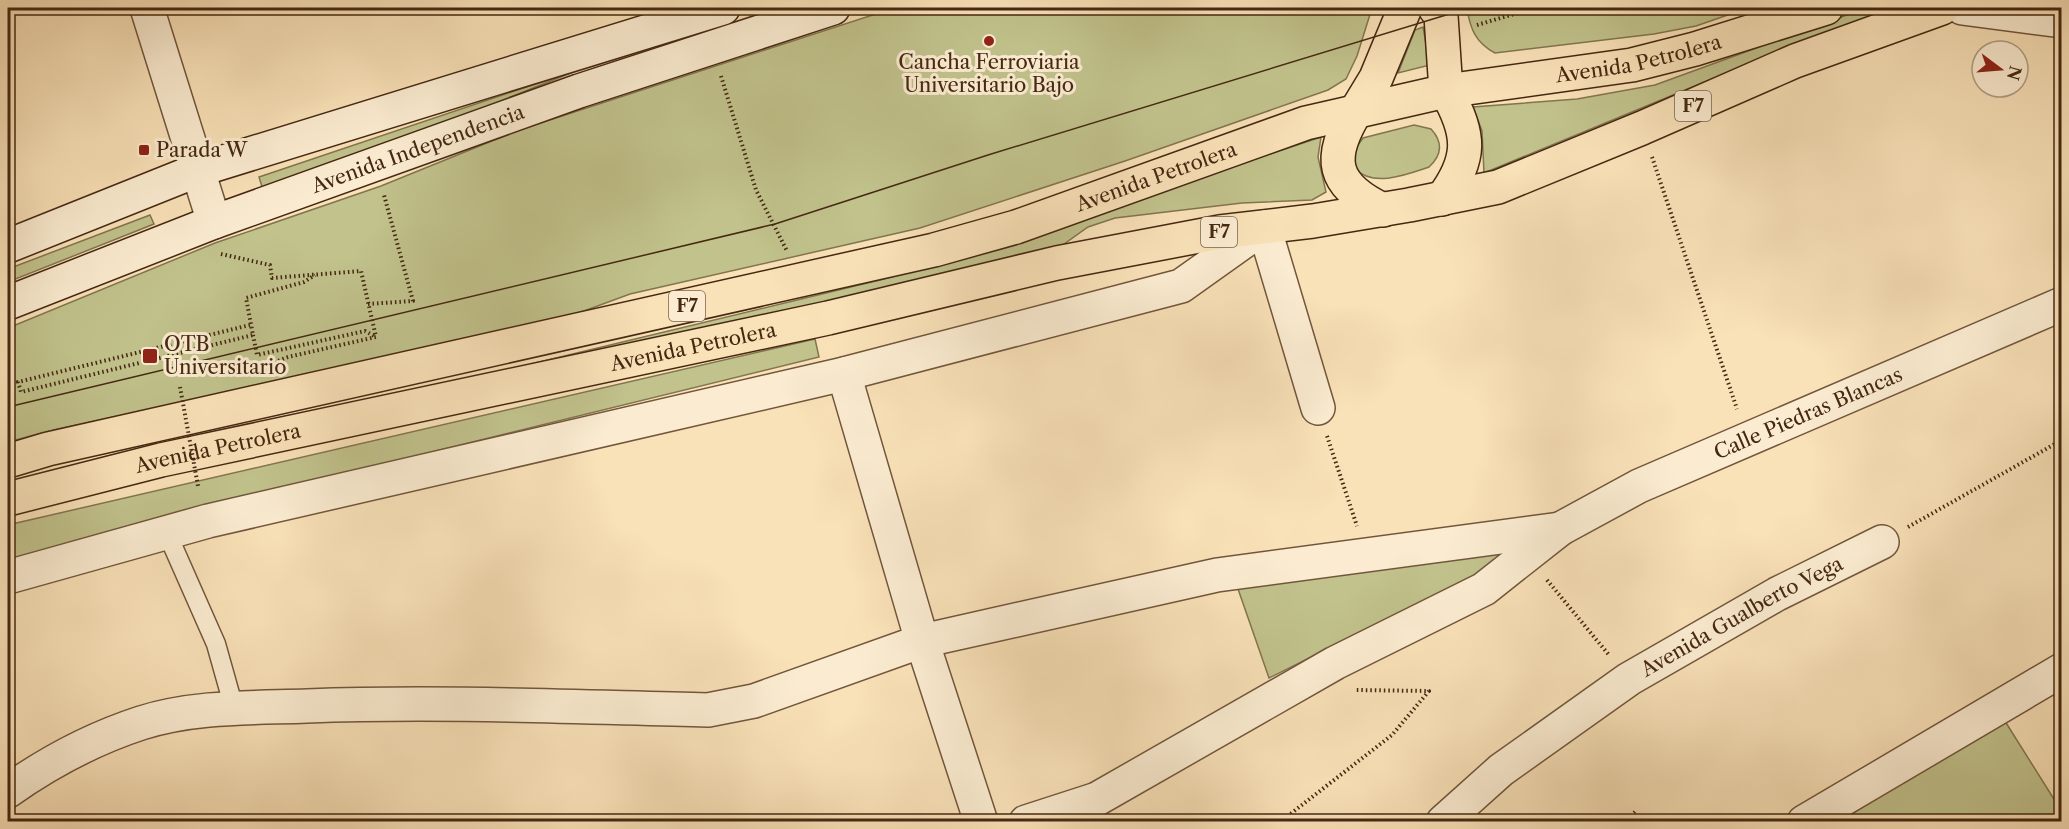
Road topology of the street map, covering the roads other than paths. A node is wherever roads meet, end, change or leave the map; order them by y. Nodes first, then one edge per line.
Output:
1 (147, 8) edge
2 (723, 8) edge
3 (833, 8) edge
4 (1405, 8) edge
5 (1435, 8) edge
6 (1827, 8) edge
7 (1942, 8) edge
8 (1962, 8) edge
9 (2061, 21) edge
10 (1446, 91) junction
11 (1356, 111) junction
12 (198, 170) junction
13 (1442, 199) junction
14 (1383, 210) junction
15 (1264, 227) junction
16 (213, 237) junction
17 (8, 246) edge
18 (8, 303) edge
19 (2061, 304) edge
20 (844, 374) junction
21 (1318, 408) road end
22 (8, 461) edge
23 (8, 499) edge
24 (1560, 529) junction
25 (167, 533) junction
26 (1882, 542) road end
27 (8, 577) edge
28 (922, 641) junction
29 (2061, 670) edge
30 (234, 708) junction
31 (8, 791) edge
32 (981, 822) edge
33 (1026, 822) edge
34 (1443, 822) edge
35 (1804, 822) edge

1 - 12 street
2 - 12 street, Avenida Independencia
3 - 16 street, Avenida Independencia
4 - 11 main road
5 - 10 main road
6 - 10 main road, Avenida Petrolera / F7
7 - 13 main road, F7
8 - 9 street
10 - 11 main road, F7
10 - 13 main road
11 - 14 main road
11 - 22 main road, Avenida Petrolera / F7
12 - 16 street
12 - 17 street, Avenida Independencia
13 - 14 main road, F7
14 - 15 main road, Avenida Petrolera / F7
15 - 20 street
15 - 21 street
15 - 23 main road, Avenida Petrolera / F7
16 - 18 street, Avenida Independencia
19 - 24 street, Calle Piedras Blancas
20 - 25 street
20 - 28 street
24 - 28 street
24 - 33 street
25 - 27 street
25 - 30 lane
26 - 34 street, Avenida Gualberto Vega
28 - 30 street
28 - 32 street
29 - 35 street
30 - 31 street

